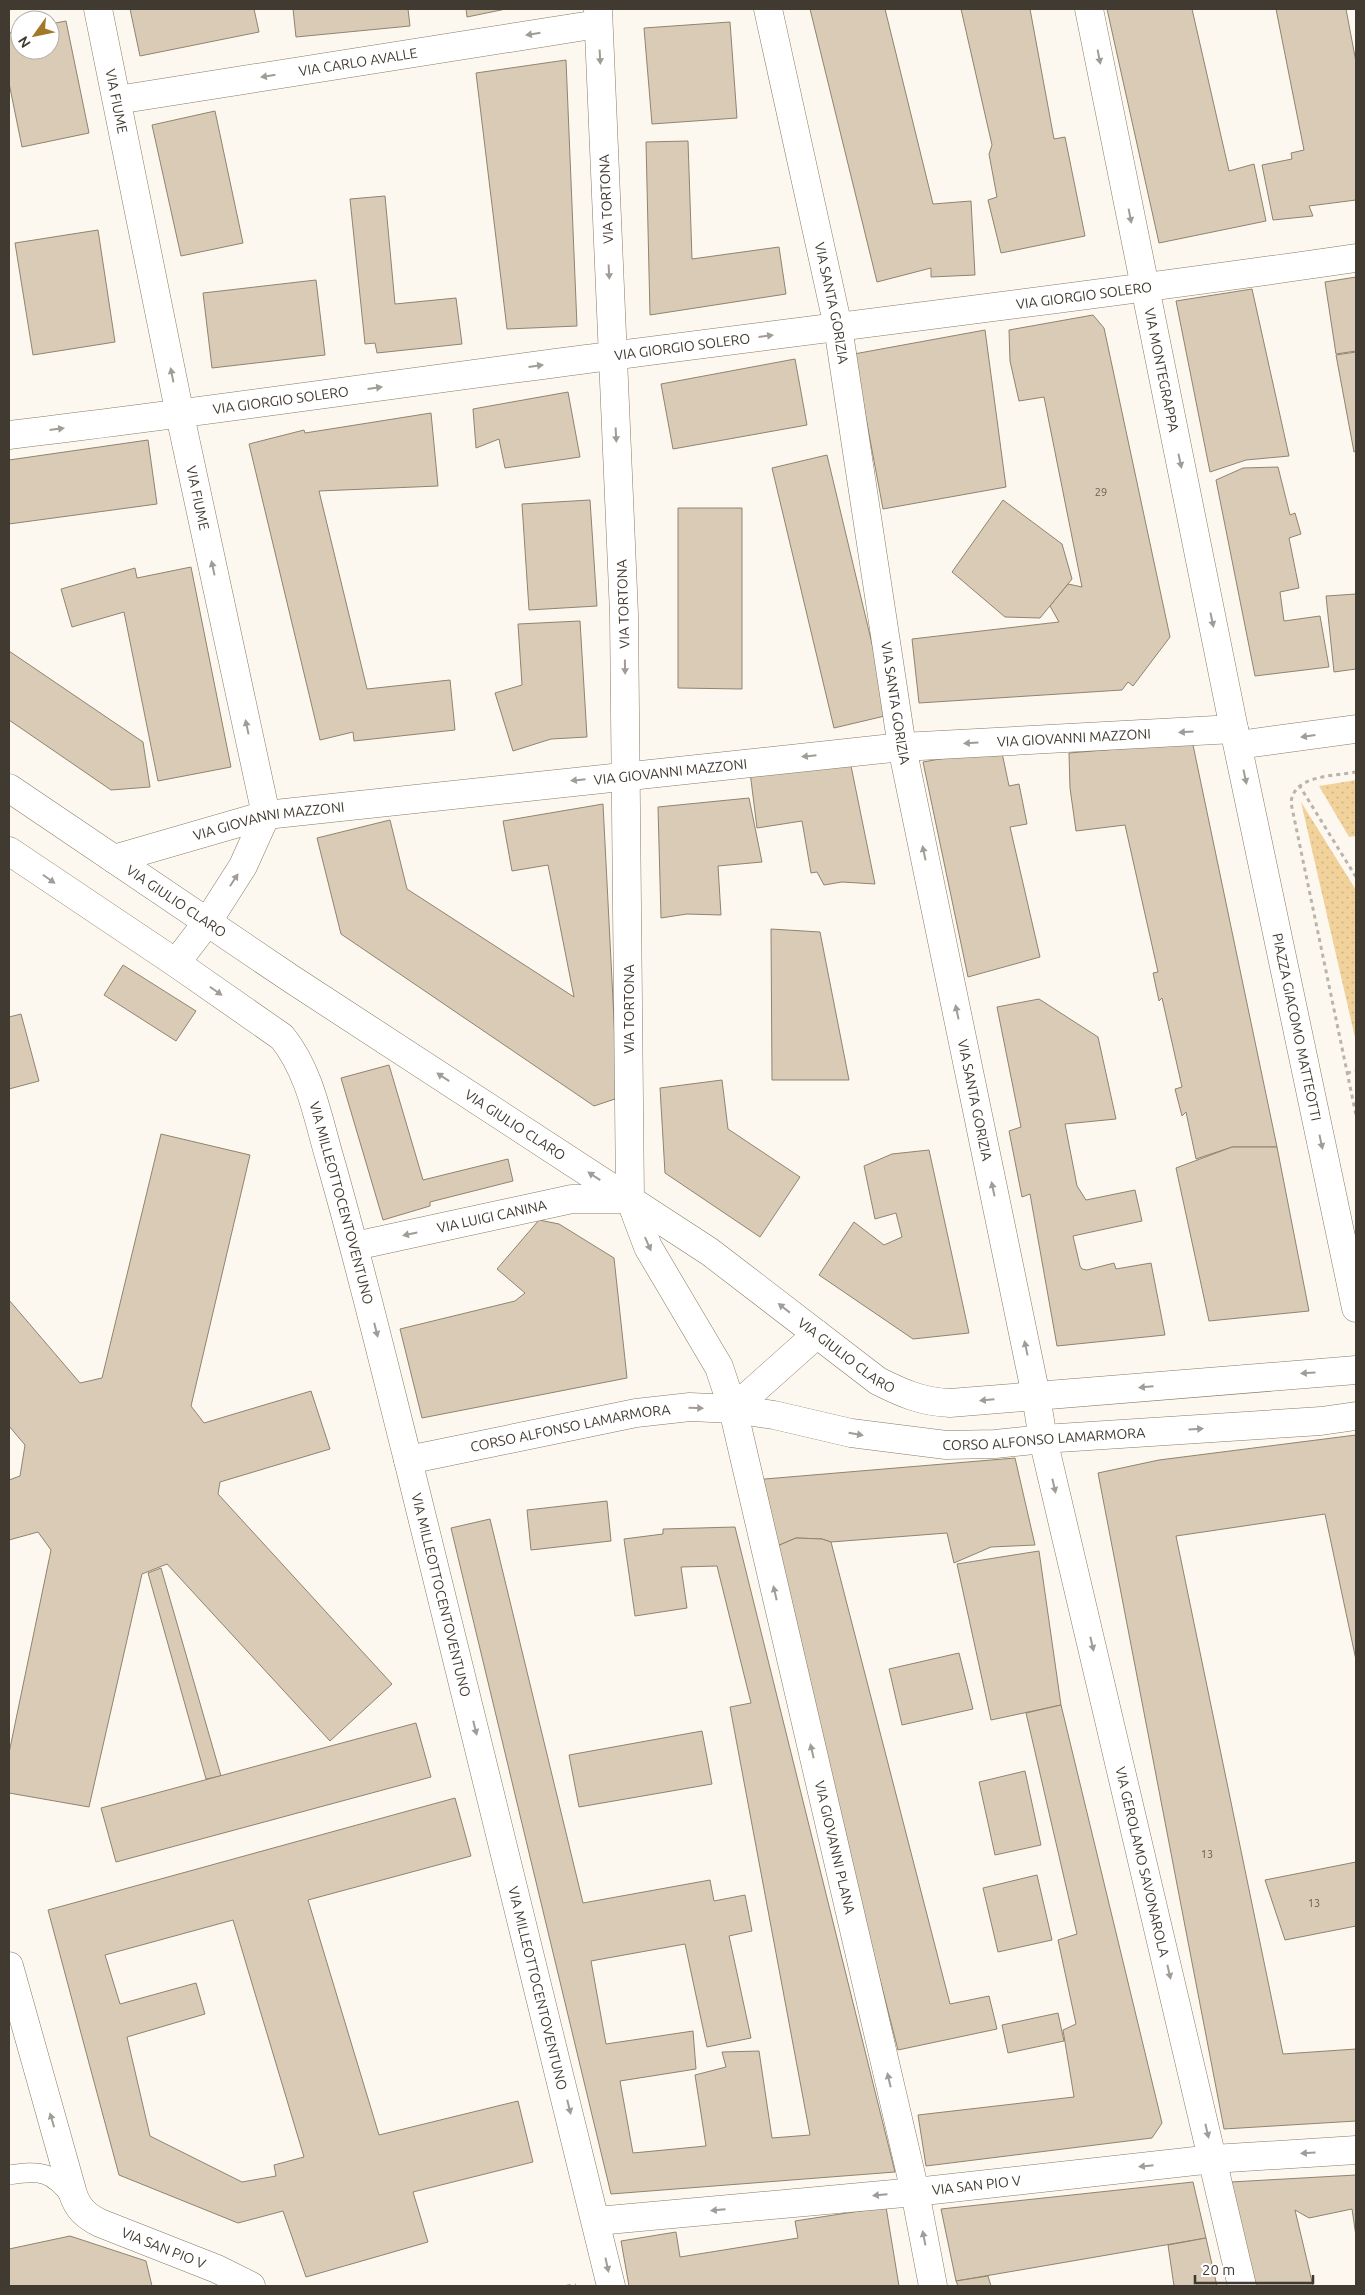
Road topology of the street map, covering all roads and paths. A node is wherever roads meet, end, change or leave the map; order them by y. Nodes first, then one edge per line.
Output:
1 (98, 9) edge
2 (768, 9) edge
3 (1089, 9) edge
4 (598, 16) edge
5 (117, 100) junction
6 (1356, 258) edge
7 (1144, 289) junction
8 (838, 327) junction
9 (613, 356) junction
10 (180, 414) junction
11 (9, 435) edge
12 (1356, 729) edge
13 (1236, 737) junction
14 (902, 747) junction
15 (1356, 772) edge
16 (627, 775) junction
17 (1300, 785) junction
18 (9, 788) edge
19 (266, 815) junction
20 (9, 851) edge
21 (114, 859) junction
22 (1356, 877) edge
23 (208, 921) junction
24 (176, 963) junction
25 (1356, 1071) edge
26 (1347, 1073) junction
27 (1356, 1115) edge
28 (630, 1199) junction
29 (355, 1246) junction
30 (1356, 1308) edge
31 (817, 1334) junction
32 (1356, 1370) edge
33 (1036, 1396) junction
34 (733, 1409) junction
35 (1356, 1416) edge
36 (1043, 1438) junction
37 (408, 1460) junction
38 (9, 1966) edge
39 (1356, 2150) edge
40 (1214, 2159) junction
41 (9, 2175) edge
42 (915, 2192) junction
43 (79, 2208) junction
44 (597, 2221) junction
45 (251, 2286) edge
46 (611, 2286) edge
47 (933, 2286) edge
48 (1242, 2286) edge

1 - 5 street, VIA FIUME
2 - 8 street, VIA SANTA GORIZIA
3 -> 7 street, VIA MONTEGRAPPA
4 -> 5 street, VIA CARLO AVALLE
4 -> 9 street, VIA TORTONA
10 -> 5 street, VIA FIUME
6 - 7 street, VIA GIORGIO SOLERO
7 - 8 street, VIA GIORGIO SOLERO
7 -> 13 street, VIA MONTEGRAPPA
9 -> 8 street, VIA GIORGIO SOLERO
8 - 14 street, VIA SANTA GORIZIA
10 -> 9 street, VIA GIORGIO SOLERO
9 -> 16 street, VIA TORTONA
11 -> 10 street, VIA GIORGIO SOLERO
19 -> 10 street, VIA FIUME
12 -> 13 street
13 -> 14 street, VIA GIOVANNI MAZZONI
13 -> 30 street, PIAZZA GIACOMO MATTEOTTI
14 -> 16 street, VIA GIOVANNI MAZZONI
33 -> 14 street, VIA SANTA GORIZIA
15 - 17 path
16 -> 19 street, VIA GIOVANNI MAZZONI
16 - 28 street, VIA TORTONA
17 - 22 path
17 - 26 path
18 - 21 street, VIA GIULIO CLARO
19 - 21 street, VIA GIOVANNI MAZZONI
23 -> 19 street
20 -> 24 street, VIA MILLEOTTOCENTOVENTUNO
21 - 23 street, VIA GIULIO CLARO
23 - 24 street
28 -> 23 street, VIA GIULIO CLARO
24 -> 29 street, VIA MILLEOTTOCENTOVENTUNO
25 - 26 path
26 - 27 path
28 -> 29 street, VIA LUIGI CANINA
31 -> 28 street, VIA GIULIO CLARO
28 -> 34 street, VIA GIOVANNI PLANA
29 -> 37 street, VIA MILLEOTTOCENTOVENTUNO
33 -> 31 street, VIA GIULIO CLARO
31 - 34 street
32 -> 33 street
33 - 36 street, VIA SANTA GORIZIA
34 -> 36 street, CORSO ALFONSO LAMARMORA
37 -> 34 street, CORSO ALFONSO LAMARMORA
42 -> 34 street, VIA GIOVANNI PLANA
36 -> 35 street, CORSO ALFONSO LAMARMORA
36 -> 40 street, VIA GEROLAMO SAVONAROLA
37 -> 44 street, VIA MILLEOTTOCENTOVENTUNO
43 -> 38 street
39 -> 40 street, VIA SAN PIO V
40 -> 42 street, VIA SAN PIO V
40 - 48 street, VIA GEROLAMO SAVONAROLA
41 - 43 lane, VIA SAN PIO V
42 -> 44 street, VIA SAN PIO V
47 -> 42 street, VIA GIOVANNI PLANA
43 - 45 street, VIA SAN PIO V
44 -> 46 street, VIA MILLEOTTOCENTOVENTUNO

